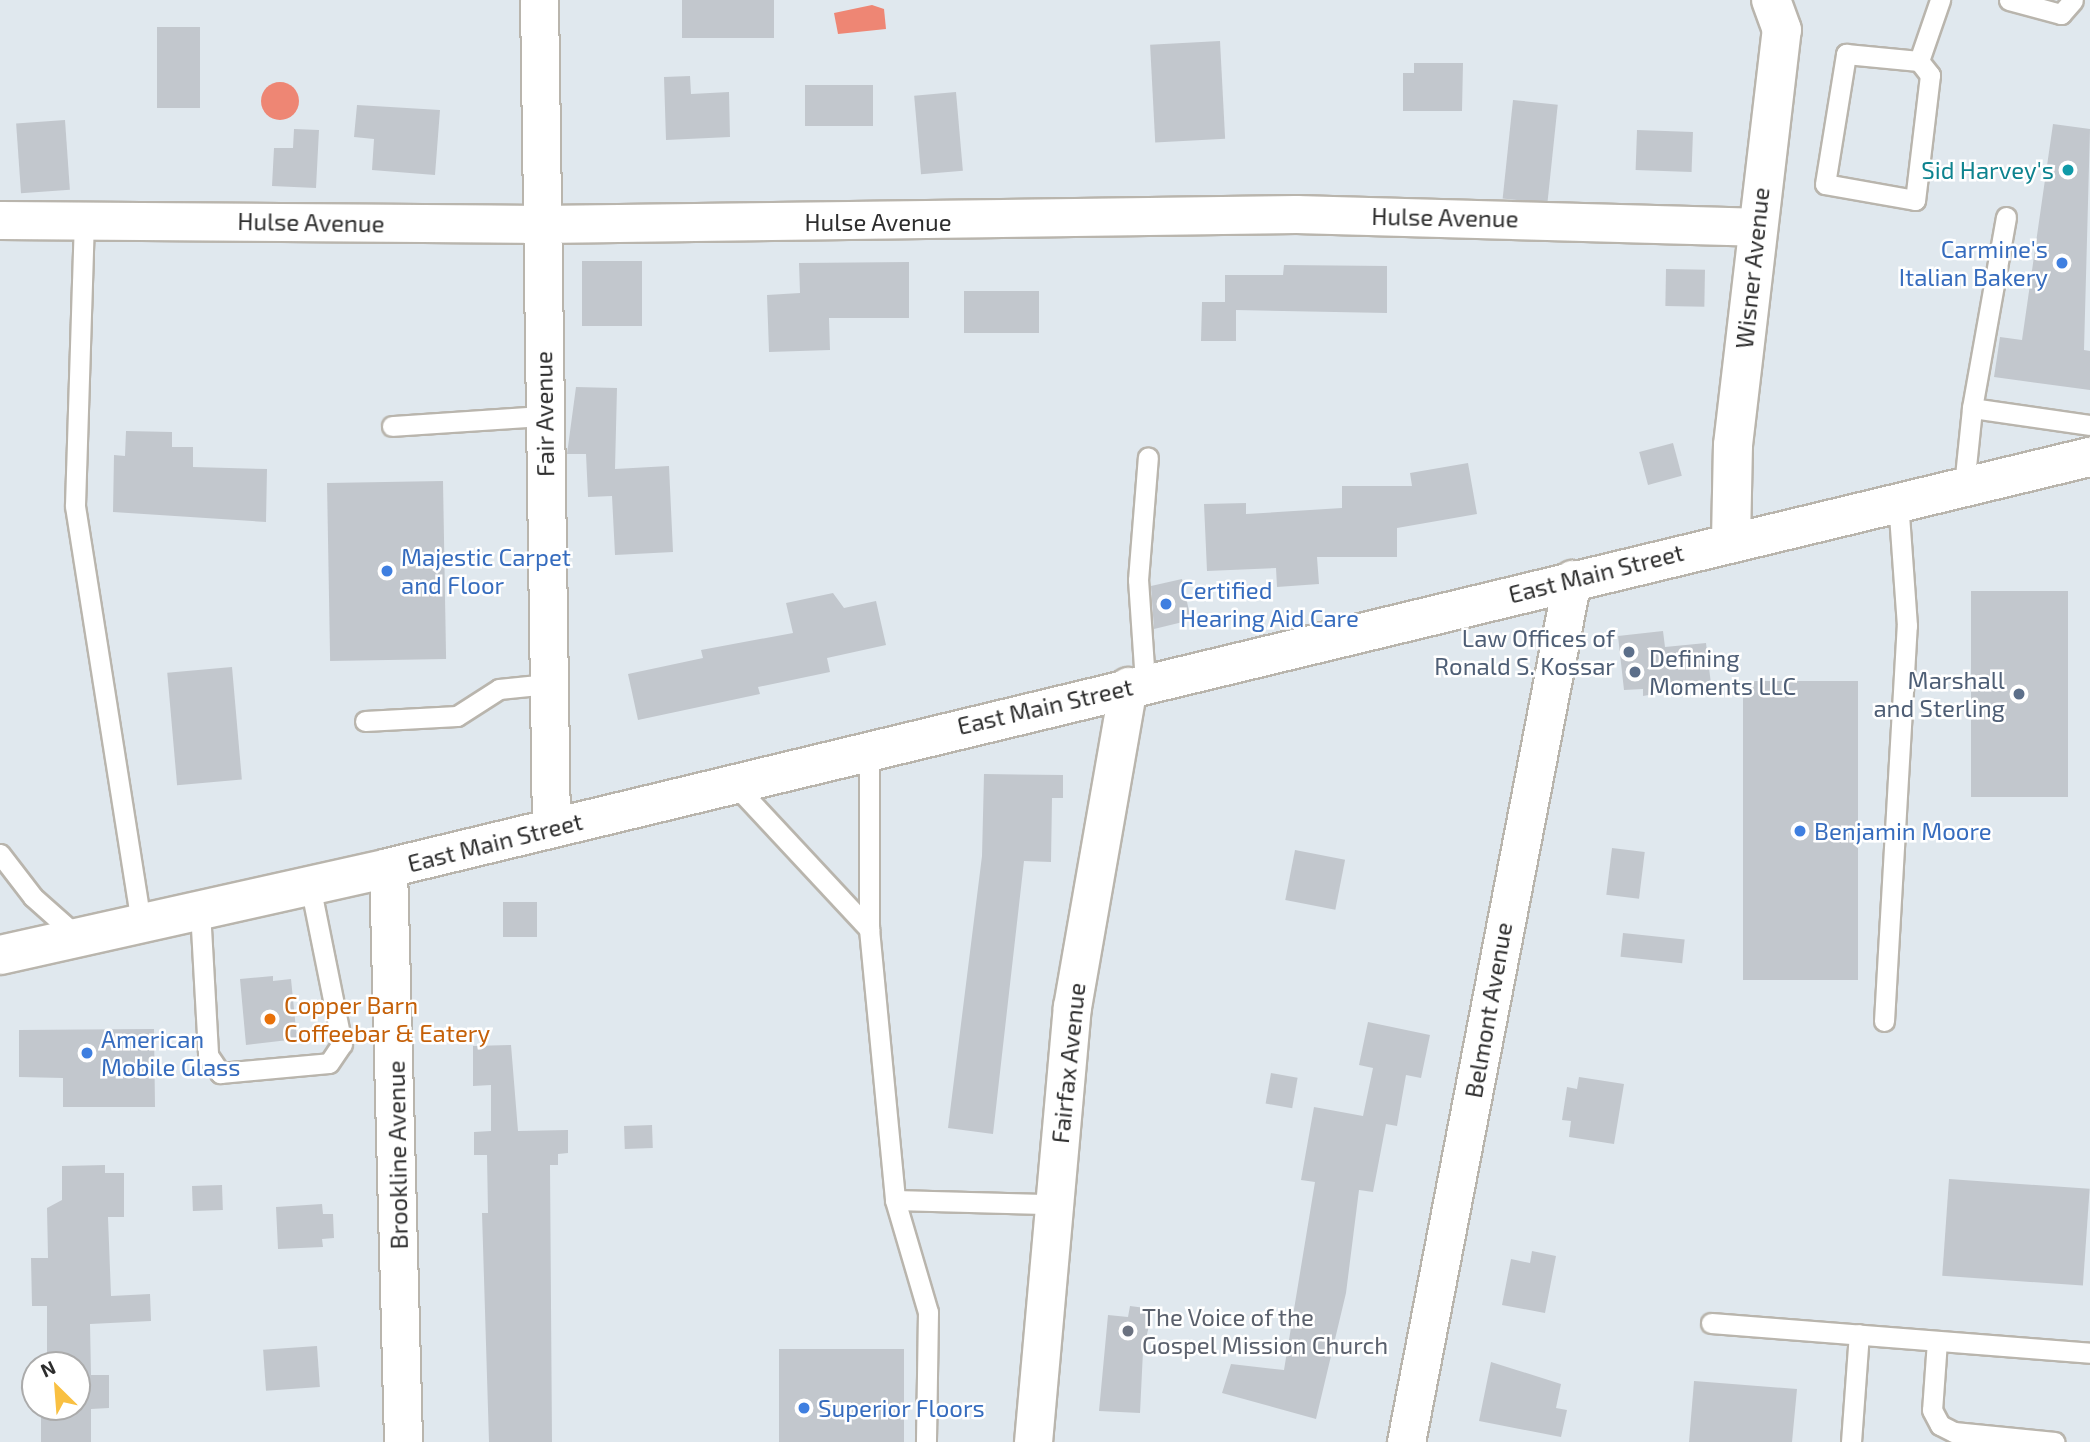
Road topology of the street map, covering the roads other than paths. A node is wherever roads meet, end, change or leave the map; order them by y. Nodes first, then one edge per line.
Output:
1 (539, 0) edge
2 (1940, 0) edge
3 (2010, 0) edge
4 (2073, 0) edge
5 (1777, 3) edge
6 (1919, 61) junction
7 (2006, 217) dead end
8 (84, 219) junction
9 (0, 220) edge
10 (541, 224) junction
11 (1755, 227) junction
12 (1972, 408) junction
13 (544, 416) junction
14 (2090, 425) edge
15 (392, 426) dead end
16 (1148, 457) dead end
17 (2090, 457) edge
18 (1964, 486) junction
19 (1898, 502) junction
20 (1731, 540) junction
21 (1572, 579) junction
22 (548, 684) junction
23 (1137, 684) junction
24 (365, 721) dead end
25 (869, 748) junction
26 (733, 783) junction
27 (551, 828) junction
28 (0, 854) edge
29 (388, 868) junction
30 (310, 885) junction
31 (200, 910) junction
32 (141, 923) junction
33 (869, 929) junction
34 (78, 937) junction
35 (0, 955) edge
36 (1884, 1021) dead end
37 (895, 1200) junction
38 (1053, 1204) junction
39 (1711, 1323) dead end
40 (1859, 1334) junction
41 (1937, 1341) junction
42 (2090, 1353) edge
43 (403, 1442) edge
44 (926, 1442) edge
45 (1033, 1442) edge
46 (1406, 1442) edge
47 (1851, 1442) edge
48 (2055, 1442) edge

1 - 10 street, Fair Avenue
2 - 6 lane
3 - 4 lane
5 - 11 main road, Wisner Avenue
6 - 6 lane
7 - 12 lane
8 - 9 street, Hulse Avenue
8 - 10 street, Hulse Avenue
8 - 32 lane
10 - 11 street, Hulse Avenue
10 - 13 street, Fair Avenue
11 - 20 main road, Wisner Avenue
12 - 14 lane
12 - 18 lane
13 - 15 lane
13 - 22 street, Fair Avenue
16 - 23 lane
17 - 18 main road, East Main Street
18 - 19 main road, East Main Street
19 - 20 main road, East Main Street
19 - 36 lane
20 - 21 main road, East Main Street
21 - 23 main road, East Main Street
21 - 46 street, Belmont Avenue
22 - 24 lane
22 - 27 street, Fair Avenue
23 - 25 main road, East Main Street
23 - 38 street, Fairfax Avenue
25 - 26 main road, East Main Street
25 - 33 lane
26 - 27 main road, East Main Street
26 - 33 lane
27 - 29 main road, East Main Street
28 - 34 lane
29 - 30 main road, East Main Street
29 - 43 street, Brookline Avenue
30 - 31 main road, East Main Street
30 - 31 lane
31 - 32 main road, East Main Street
32 - 34 main road, East Main Street
33 - 37 lane
34 - 35 main road, East Main Street
37 - 38 lane
37 - 44 lane
38 - 45 street, Fairfax Avenue
39 - 40 lane
40 - 41 lane
40 - 47 lane
41 - 42 lane
41 - 48 lane

